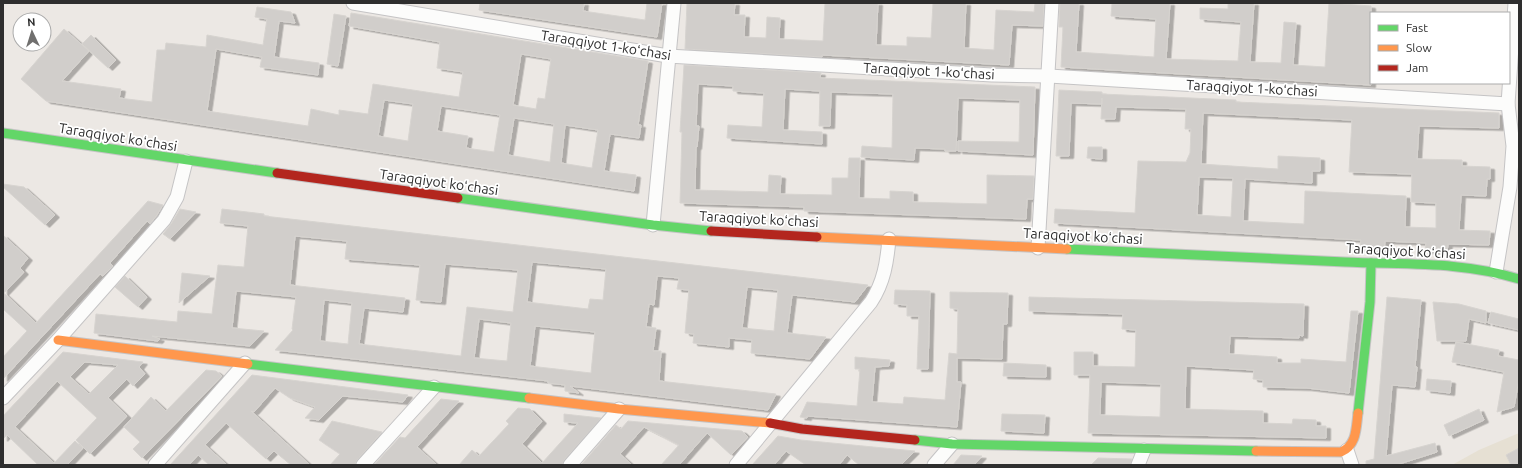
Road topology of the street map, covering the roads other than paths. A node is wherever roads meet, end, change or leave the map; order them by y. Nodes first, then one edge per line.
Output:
1 (353, 3) edge
2 (674, 3) edge
3 (1052, 3) edge
4 (1515, 3) edge
5 (668, 56) junction
6 (1510, 75) edge
7 (1049, 76) junction
8 (1509, 84) edge
9 (1508, 104) junction
10 (1515, 123) edge
11 (3, 133) edge
12 (186, 161) junction
13 (653, 225) junction
14 (889, 239) junction
15 (1038, 248) junction
16 (1371, 263) junction
17 (1496, 272) junction
18 (1519, 278) edge
19 (58, 340) junction
20 (245, 363) junction
21 (434, 387) junction
22 (3, 398) edge
23 (619, 408) junction
24 (770, 423) junction
25 (952, 444) junction
26 (1144, 450) junction
27 (1347, 450) junction
28 (155, 465) edge
29 (363, 465) edge
30 (570, 465) edge
31 (736, 465) edge
32 (934, 465) edge
33 (1138, 465) edge
34 (1352, 465) edge

1 - 5 street, Taraqqiyot 1-koʻchasi
2 - 5 street
3 - 7 street
4 - 6 street
5 - 7 street, Taraqqiyot 1-koʻchasi
5 - 13 street
7 - 9 street, Taraqqiyot 1-koʻchasi
7 - 15 street
8 - 9 street
9 - 10 street
10 - 17 street
11 - 12 street, Taraqqiyot koʻchasi
12 - 13 street, Taraqqiyot koʻchasi
12 - 19 street
13 - 14 street, Taraqqiyot koʻchasi
14 - 15 street, Taraqqiyot koʻchasi
14 - 24 street
15 - 16 street, Taraqqiyot koʻchasi
16 - 17 street, Taraqqiyot koʻchasi
16 - 27 street
17 - 18 street, Taraqqiyot koʻchasi
19 - 20 street
19 - 22 street
20 - 21 street
20 - 28 street
21 - 23 street
21 - 29 street
23 - 24 street
23 - 30 street
24 - 25 street
24 - 31 street
25 - 26 street
25 - 32 street
26 - 27 street
26 - 33 street
27 - 34 street

